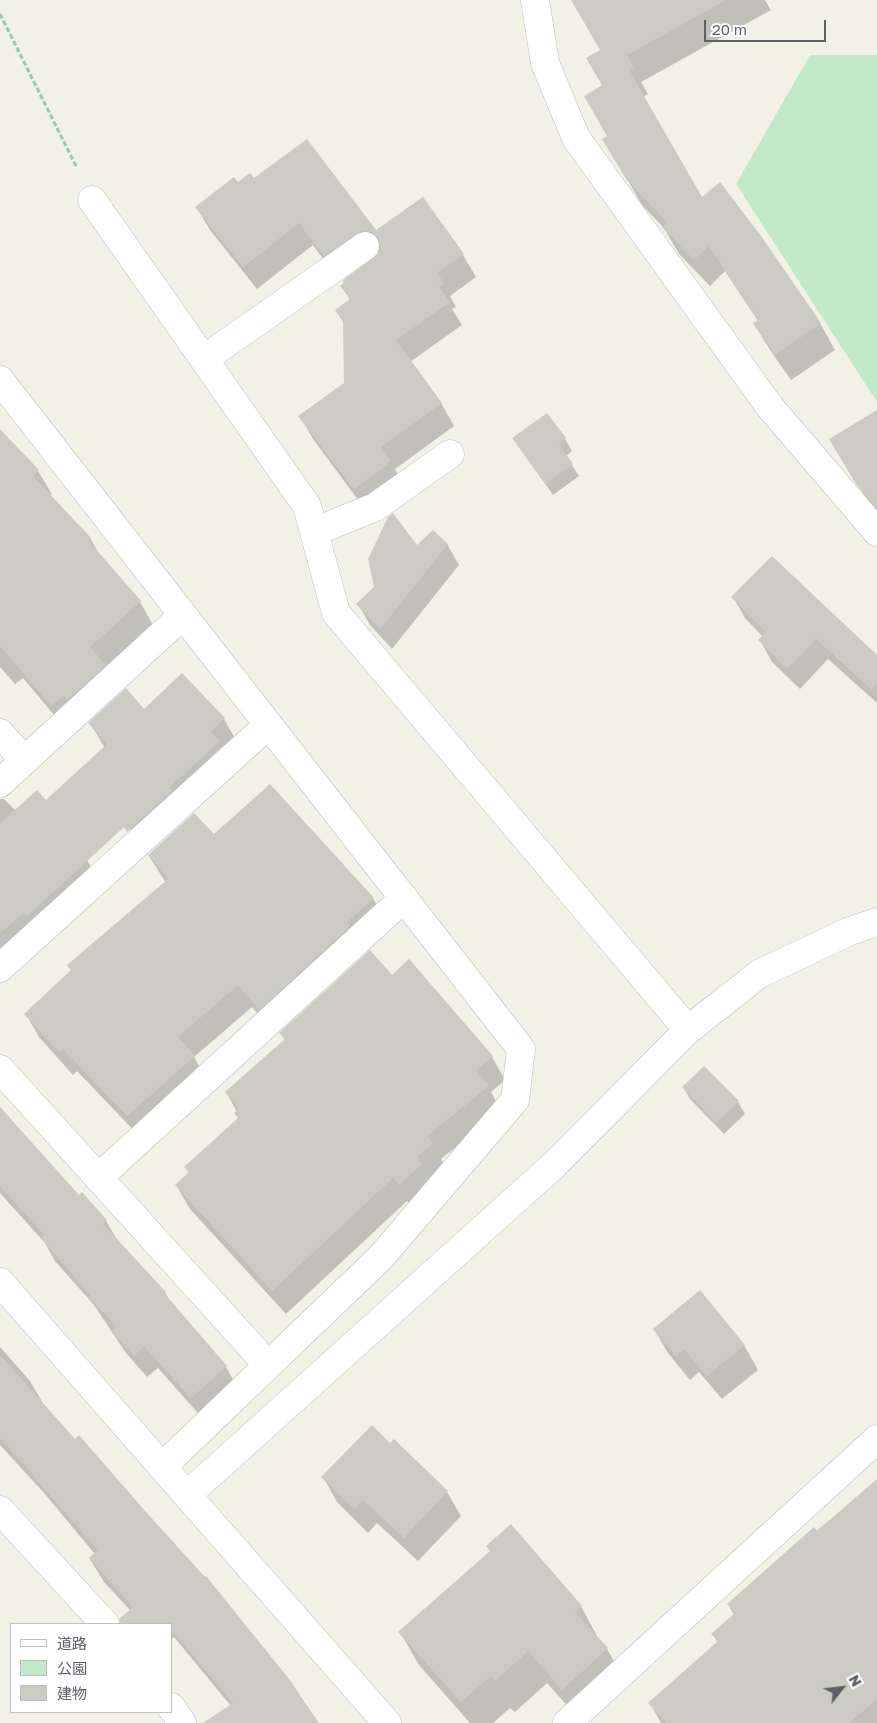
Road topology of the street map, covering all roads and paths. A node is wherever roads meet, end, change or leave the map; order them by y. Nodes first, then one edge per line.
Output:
1 (535, 0) edge
2 (0, 14) edge
3 (92, 200) joint
4 (365, 246) dead end
5 (204, 359) junction
6 (0, 380) edge
7 (450, 454) dead end
8 (314, 532) junction
9 (877, 532) edge
10 (183, 615) junction
11 (268, 725) junction
12 (0, 733) edge
13 (24, 760) junction
14 (0, 783) edge
15 (404, 898) junction
16 (877, 922) edge
17 (0, 968) edge
18 (688, 1030) junction
19 (0, 1069) edge
20 (98, 1178) junction
21 (0, 1282) edge
22 (268, 1365) junction
23 (877, 1438) edge
24 (162, 1467) junction
25 (187, 1495) junction
26 (0, 1510) edge
27 (104, 1623) edge
28 (172, 1708) edge
29 (576, 1720) edge
30 (182, 1723) edge
31 (387, 1723) edge

1 - 9 street
2 - 3 path
3 - 5 street
4 - 5 street
5 - 8 street
6 - 10 street
7 - 8 street
8 - 18 street
10 - 11 street
10 - 13 street
11 - 15 street
11 - 17 street
12 - 13 street
13 - 14 street
15 - 20 street
15 - 22 street
16 - 18 street
18 - 25 street
19 - 20 street
20 - 22 street
21 - 24 street
22 - 24 street
23 - 29 street
24 - 25 street
25 - 31 street
26 - 27 street
28 - 30 street

